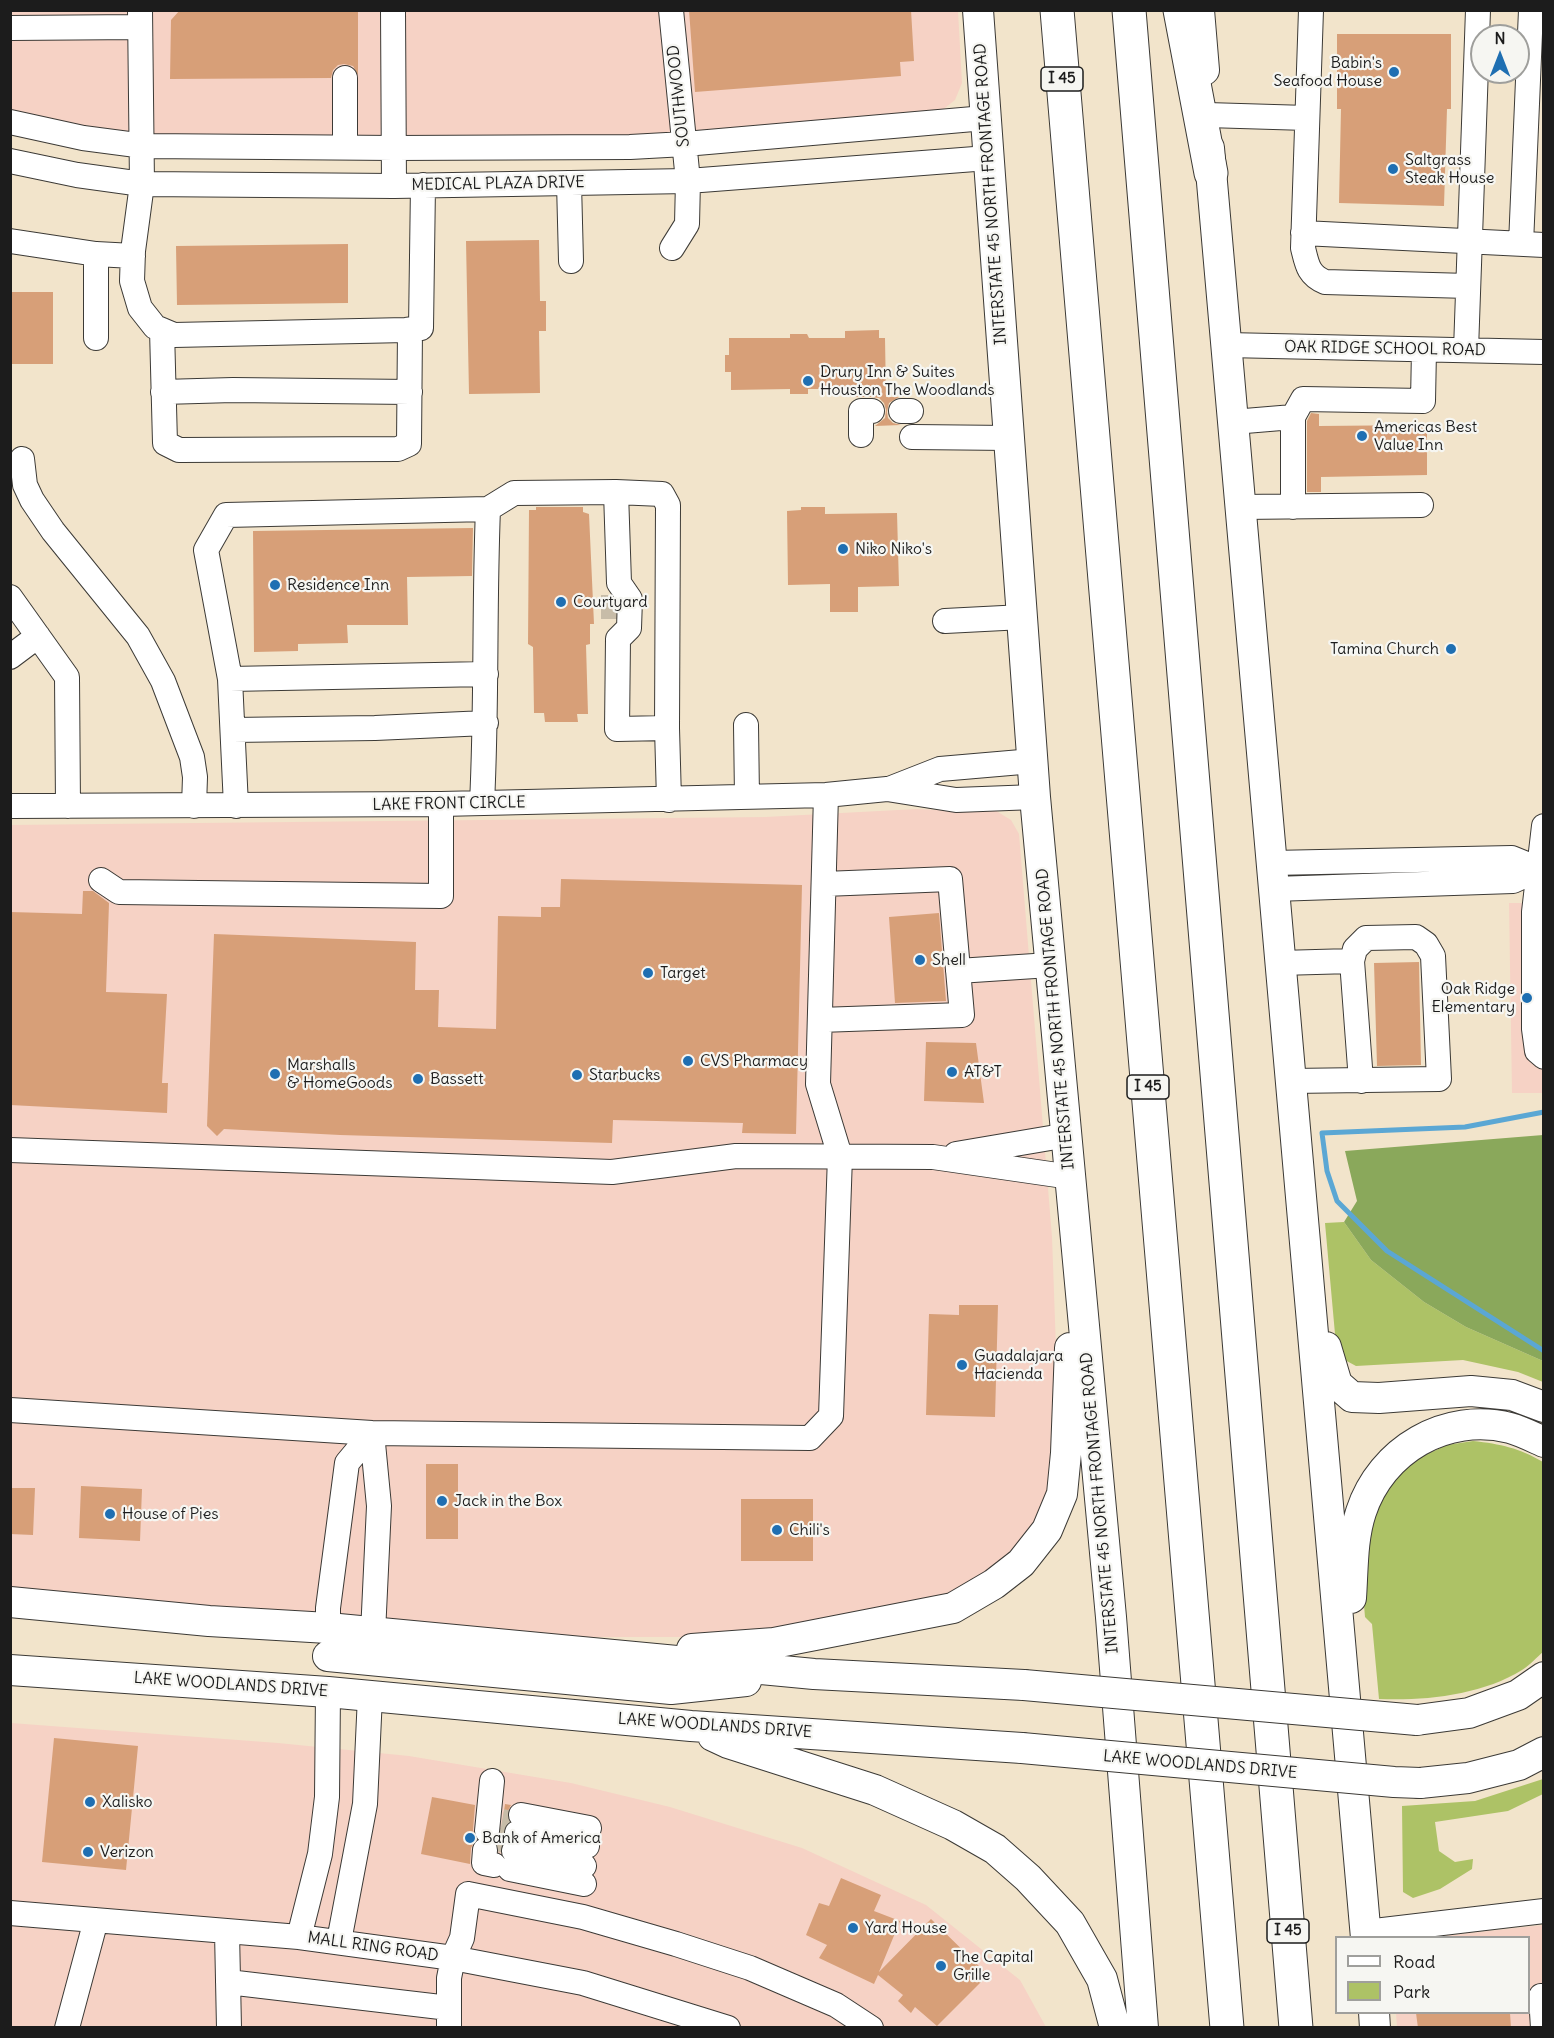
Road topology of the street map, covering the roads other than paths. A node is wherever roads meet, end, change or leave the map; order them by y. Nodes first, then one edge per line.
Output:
1 (393, 10) edge
2 (671, 10) edge
3 (978, 10) edge
4 (1057, 10) edge
5 (1129, 10) edge
6 (1180, 10) edge
7 (1199, 10) edge
8 (1311, 10) edge
9 (1478, 10) edge
10 (1531, 10) edge
11 (141, 15) edge
12 (10, 28) edge
13 (345, 78) dead end
14 (1207, 115) junction
15 (985, 118) junction
16 (1307, 118) junction
17 (10, 122) edge
18 (685, 144) junction
19 (140, 146) junction
20 (345, 147) junction
21 (394, 148) junction
22 (988, 158) junction
23 (10, 161) edge
24 (1211, 173) junction
25 (688, 181) junction
26 (569, 183) junction
27 (142, 184) junction
28 (423, 185) junction
29 (394, 186) junction
30 (1303, 233) junction
31 (10, 241) edge
32 (1470, 241) junction
33 (1532, 245) edge
34 (672, 248) dead end
35 (96, 254) junction
36 (133, 256) junction
37 (571, 261) dead end
38 (1468, 286) junction
39 (162, 330) junction
40 (410, 330) junction
41 (96, 338) dead end
42 (1227, 345) junction
43 (1424, 350) junction
44 (1466, 350) junction
45 (1544, 352) edge
46 (164, 392) junction
47 (410, 392) junction
48 (872, 411) dead end
49 (1293, 417) junction
50 (1233, 422) junction
51 (861, 435) dead end
52 (912, 437) dead end
53 (1009, 438) junction
54 (22, 459) dead end
55 (616, 492) junction
56 (1421, 505) dead end
57 (1241, 507) junction
58 (1293, 507) junction
59 (488, 509) junction
60 (10, 597) edge
61 (1023, 617) junction
62 (945, 621) dead end
63 (38, 636) junction
64 (10, 657) edge
65 (486, 674) junction
66 (230, 679) junction
67 (486, 723) junction
68 (746, 725) dead end
69 (667, 728) junction
70 (233, 730) junction
71 (1033, 761) junction
72 (887, 789) junction
73 (826, 795) junction
74 (747, 798) junction
75 (1035, 798) junction
76 (669, 800) junction
77 (482, 803) junction
78 (441, 804) junction
79 (10, 806) edge
80 (68, 806) junction
81 (194, 806) junction
82 (236, 806) junction
83 (1544, 826) edge
84 (1541, 869) edge
85 (1273, 876) junction
86 (100, 880) dead end
87 (824, 884) junction
88 (1352, 961) junction
89 (1280, 963) junction
90 (1050, 965) junction
91 (958, 970) junction
92 (820, 1020) junction
93 (1544, 1057) edge
94 (1291, 1081) junction
95 (1360, 1081) junction
96 (1068, 1135) junction
97 (10, 1150) edge
98 (840, 1156) junction
99 (933, 1157) junction
100 (1071, 1177) junction
101 (1075, 1231) junction
102 (1311, 1298) junction
103 (1544, 1407) edge
104 (10, 1410) edge
105 (372, 1433) junction
106 (1544, 1442) edge
107 (10, 1602) edge
108 (328, 1642) junction
109 (372, 1647) junction
110 (551, 1650) junction
111 (10, 1670) edge
112 (814, 1674) junction
113 (1344, 1674) junction
114 (1544, 1677) edge
115 (328, 1692) junction
116 (370, 1696) junction
117 (691, 1726) junction
118 (1544, 1752) edge
119 (492, 1781) dead end
120 (501, 1837) junction
121 (1544, 1911) edge
122 (10, 1913) edge
123 (96, 1920) junction
124 (1485, 1928) edge
125 (227, 1932) junction
126 (1366, 1935) edge
127 (299, 1937) junction
128 (339, 1941) junction
129 (453, 1958) junction
130 (228, 1982) junction
131 (1544, 1996) edge
132 (449, 2018) edge
133 (67, 2028) edge
134 (229, 2028) edge
135 (728, 2028) edge
136 (872, 2028) edge
137 (1115, 2028) edge
138 (1143, 2028) edge
139 (1227, 2028) edge
140 (1296, 2028) edge
141 (1543, 2028) edge

1 - 21 street
2 - 18 street, SOUTHWOOD
3 - 15 main road, INTERSTATE 45 NORTH FRONTAGE ROAD
4 - 139 highway, I 45
5 - 140 highway, I 45
6 - 24 highway
7 - 14 main road
8 - 16 street
9 - 32 street
10 - 33 street
11 - 12 street
11 - 19 street
13 - 20 street
14 - 16 street
14 - 24 main road
15 - 18 street
15 - 22 main road, INTERSTATE 45 NORTH FRONTAGE ROAD
16 - 30 street
17 - 19 street
18 - 21 street
18 - 25 street, SOUTHWOOD
19 - 20 street
19 - 27 street
20 - 21 street
21 - 29 street
22 - 25 street, MEDICAL PLAZA DRIVE
22 - 53 main road, INTERSTATE 45 NORTH FRONTAGE ROAD
23 - 27 street, MEDICAL PLAZA DRIVE
24 - 42 main road
25 - 26 street, MEDICAL PLAZA DRIVE
25 - 34 street, SOUTHWOOD
26 - 28 street, MEDICAL PLAZA DRIVE
26 - 37 street
27 - 29 street, MEDICAL PLAZA DRIVE
27 - 36 street
28 - 29 street, MEDICAL PLAZA DRIVE
28 - 40 street
30 - 32 street
30 - 38 street
31 - 35 street
32 - 33 street
32 - 38 street
35 - 36 street
35 - 41 street
36 - 39 street
38 - 44 street
39 - 40 street
39 - 46 street
40 - 47 street
42 - 43 street, OAK RIDGE SCHOOL ROAD
42 - 50 main road
43 - 44 street, OAK RIDGE SCHOOL ROAD
43 - 49 street
44 - 45 street, OAK RIDGE SCHOOL ROAD
46 - 47 street
46 - 47 street
48 - 51 street
49 - 50 street
49 - 58 street
50 - 57 main road
52 - 53 street
53 - 61 main road, INTERSTATE 45 NORTH FRONTAGE ROAD
54 - 81 street
55 - 59 street
55 - 69 street
55 - 69 street
56 - 58 street
57 - 58 street
57 - 85 main road
59 - 65 street
59 - 66 street
60 - 63 street
61 - 62 street
61 - 71 main road, INTERSTATE 45 NORTH FRONTAGE ROAD
63 - 64 street
63 - 80 street
65 - 66 street
65 - 67 street
66 - 70 street
67 - 70 street
67 - 77 street
68 - 74 street
69 - 76 street
70 - 82 street
71 - 72 street, LAKE FRONT CIRCLE
71 - 75 main road, INTERSTATE 45 NORTH FRONTAGE ROAD
72 - 73 street, LAKE FRONT CIRCLE
72 - 75 street, LAKE FRONT CIRCLE
73 - 74 street, LAKE FRONT CIRCLE
73 - 87 street
74 - 76 street, LAKE FRONT CIRCLE
75 - 90 main road, INTERSTATE 45 NORTH FRONTAGE ROAD
76 - 77 street, LAKE FRONT CIRCLE
77 - 78 street, LAKE FRONT CIRCLE
78 - 82 street, LAKE FRONT CIRCLE
78 - 86 street
79 - 80 street, LAKE FRONT CIRCLE
80 - 81 street, LAKE FRONT CIRCLE
81 - 82 street, LAKE FRONT CIRCLE
83 - 84 street
84 - 85 street
84 - 93 street
85 - 89 main road
87 - 91 street
87 - 92 street
88 - 89 street
88 - 95 street
88 - 95 street
89 - 94 main road
90 - 91 street
90 - 96 main road, INTERSTATE 45 NORTH FRONTAGE ROAD
91 - 92 street
92 - 98 street
94 - 95 street
94 - 102 main road
96 - 99 street
96 - 100 main road, INTERSTATE 45 NORTH FRONTAGE ROAD
97 - 98 street
98 - 99 street
98 - 105 street
99 - 100 street
100 - 101 main road, INTERSTATE 45 NORTH FRONTAGE ROAD
101 - 110 main road
101 - 138 main road, INTERSTATE 45 NORTH FRONTAGE ROAD
102 - 103 main road
102 - 113 main road
104 - 105 street
105 - 108 street
105 - 109 street
106 - 113 main road
107 - 108 main road
108 - 109 main road
108 - 115 main road
109 - 110 main road
109 - 112 main road
109 - 116 main road
110 - 112 main road
111 - 115 main road, LAKE WOODLANDS DRIVE
112 - 114 main road, bridge
113 - 126 main road
115 - 116 main road, LAKE WOODLANDS DRIVE
115 - 127 street
116 - 117 main road, LAKE WOODLANDS DRIVE
116 - 128 street
117 - 118 main road, LAKE WOODLANDS DRIVE, bridge
117 - 137 main road
119 - 120 street
120 - 120 street
121 - 124 street
122 - 123 street, MALL RING ROAD
123 - 125 street, MALL RING ROAD
123 - 133 street
124 - 126 street
125 - 127 street, MALL RING ROAD
125 - 130 street
127 - 128 street, MALL RING ROAD
128 - 129 street, MALL RING ROAD
129 - 132 street
129 - 135 street, MALL RING ROAD
129 - 136 street
130 - 132 street
130 - 134 street
131 - 141 street

